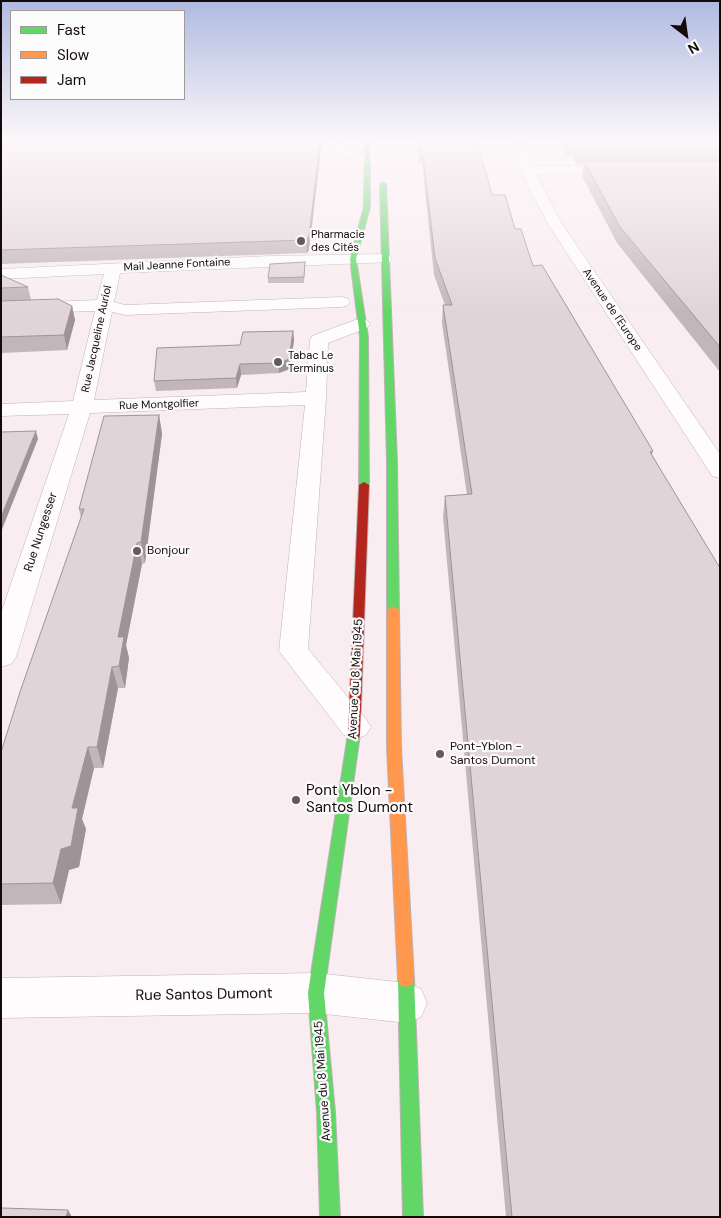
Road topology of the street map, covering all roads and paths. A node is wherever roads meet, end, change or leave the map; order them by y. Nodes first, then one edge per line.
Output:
1 (367, 198) edge
2 (384, 198) edge
3 (542, 198) edge
4 (346, 259) junction
5 (384, 260) junction
6 (1, 274) edge
7 (111, 277) junction
8 (341, 302) dead end
9 (104, 305) junction
10 (1, 310) edge
11 (361, 324) junction
12 (316, 398) junction
13 (80, 408) junction
14 (1, 410) edge
15 (718, 465) edge
16 (1, 657) edge
17 (356, 727) junction
18 (316, 993) junction
19 (1, 998) edge
20 (407, 1004) junction
21 (330, 1217) edge
22 (413, 1217) edge

1 - 4 main road, Avenue du 8 Mai 1945
2 - 5 main road
3 - 15 street, Avenue de l'Europe
4 - 5 street, Mail Jeanne Fontaine
4 - 7 street, Mail Jeanne Fontaine
4 - 11 main road, Avenue du 8 Mai 1945
5 - 20 main road
6 - 7 street, Mail Jeanne Fontaine
7 - 9 street, Rue Jacqueline Auriol
8 - 9 street
9 - 10 street
9 - 13 street, Rue Jacqueline Auriol
11 - 12 street
11 - 17 main road, Avenue du 8 Mai 1945
12 - 13 street, Rue Montgolfier
12 - 17 street
13 - 14 street, Rue Montgolfier
13 - 16 street, Rue Nungesser
17 - 18 main road, Avenue du 8 Mai 1945
18 - 19 street, Rue Santos Dumont
18 - 20 street, Rue Santos Dumont
18 - 21 main road, Avenue du 8 Mai 1945
20 - 22 main road

